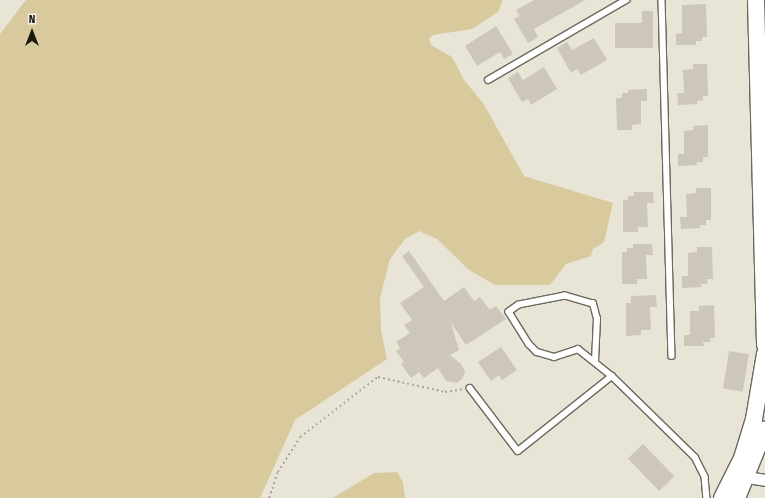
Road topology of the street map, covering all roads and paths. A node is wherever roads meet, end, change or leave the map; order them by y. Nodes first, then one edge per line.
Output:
1 (626, 0) edge
2 (662, 0) edge
3 (756, 0) edge
4 (488, 80) dead end
5 (764, 312) edge
6 (765, 345) edge
7 (765, 354) edge
8 (672, 356) dead end
9 (595, 361) junction
10 (612, 376) junction
11 (470, 388) joint
12 (764, 435) edge
13 (748, 477) junction
14 (765, 480) edge
15 (269, 498) edge
16 (707, 498) edge
17 (722, 498) edge
18 (737, 498) edge

1 - 4 lane
2 - 8 lane
3 - 5 main road
5 - 6 main road
7 - 17 main road
9 - 9 lane
9 - 10 lane
10 - 11 lane
10 - 16 lane
11 - 15 path
12 - 13 main road
13 - 14 street
13 - 18 main road

